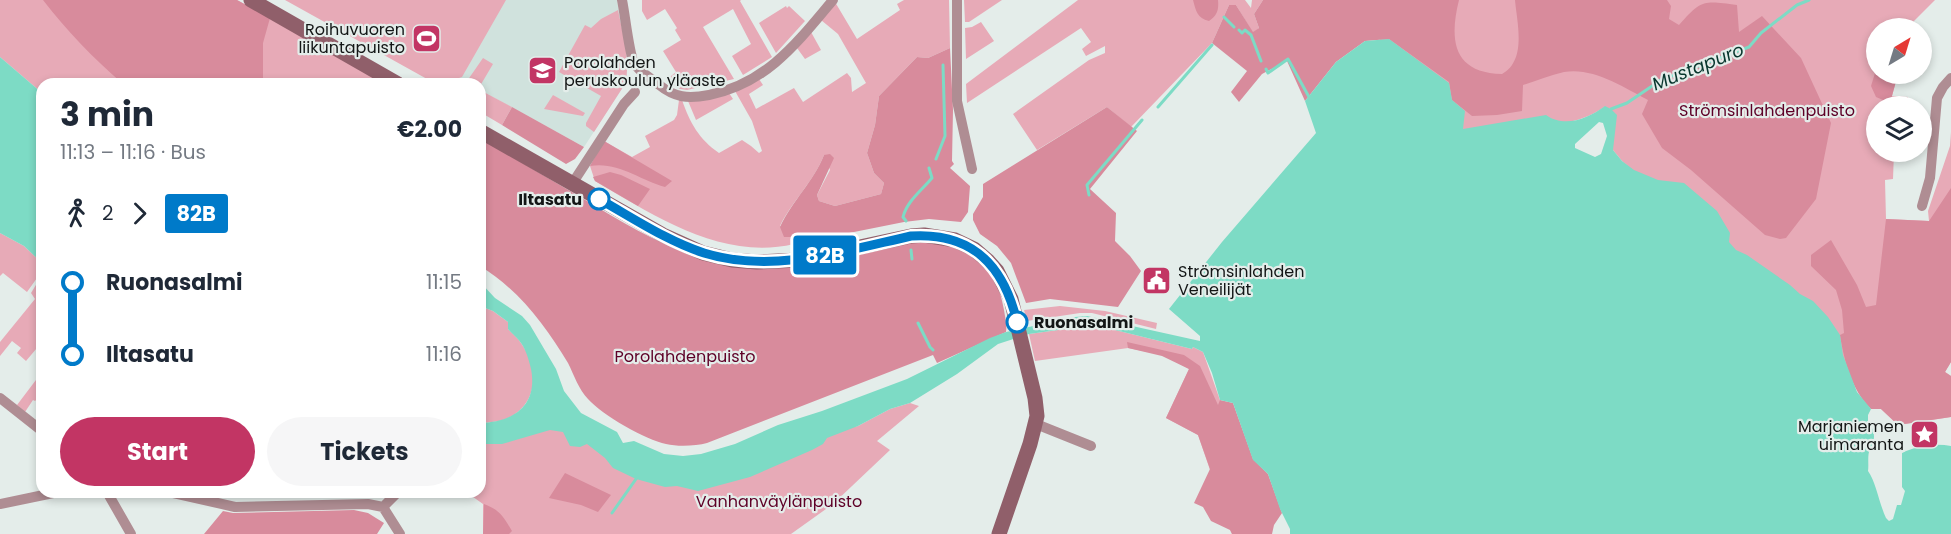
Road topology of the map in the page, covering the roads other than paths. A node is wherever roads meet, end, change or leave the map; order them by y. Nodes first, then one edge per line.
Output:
1 (251, 0) edge
2 (622, 0) edge
3 (833, 0) edge
4 (957, 0) edge
5 (388, 78) edge
6 (1951, 78) edge
7 (635, 92) dead end
8 (486, 134) edge
9 (972, 169) dead end
10 (572, 184) junction
11 (1922, 206) dead end
12 (0, 398) edge
13 (1036, 424) junction
14 (36, 426) edge
15 (1091, 446) dead end
16 (36, 497) edge
17 (110, 498) edge
18 (195, 498) edge
19 (393, 498) edge
20 (0, 504) edge
21 (383, 507) junction
22 (131, 534) edge
23 (400, 534) edge
24 (999, 534) edge

1 - 5 street
2 - 3 street
4 - 9 street
6 - 11 street
7 - 10 street
8 - 10 street
10 - 13 street
12 - 14 street
13 - 15 street
13 - 24 street
16 - 20 street
17 - 22 street
18 - 21 street
19 - 21 street
21 - 23 street

